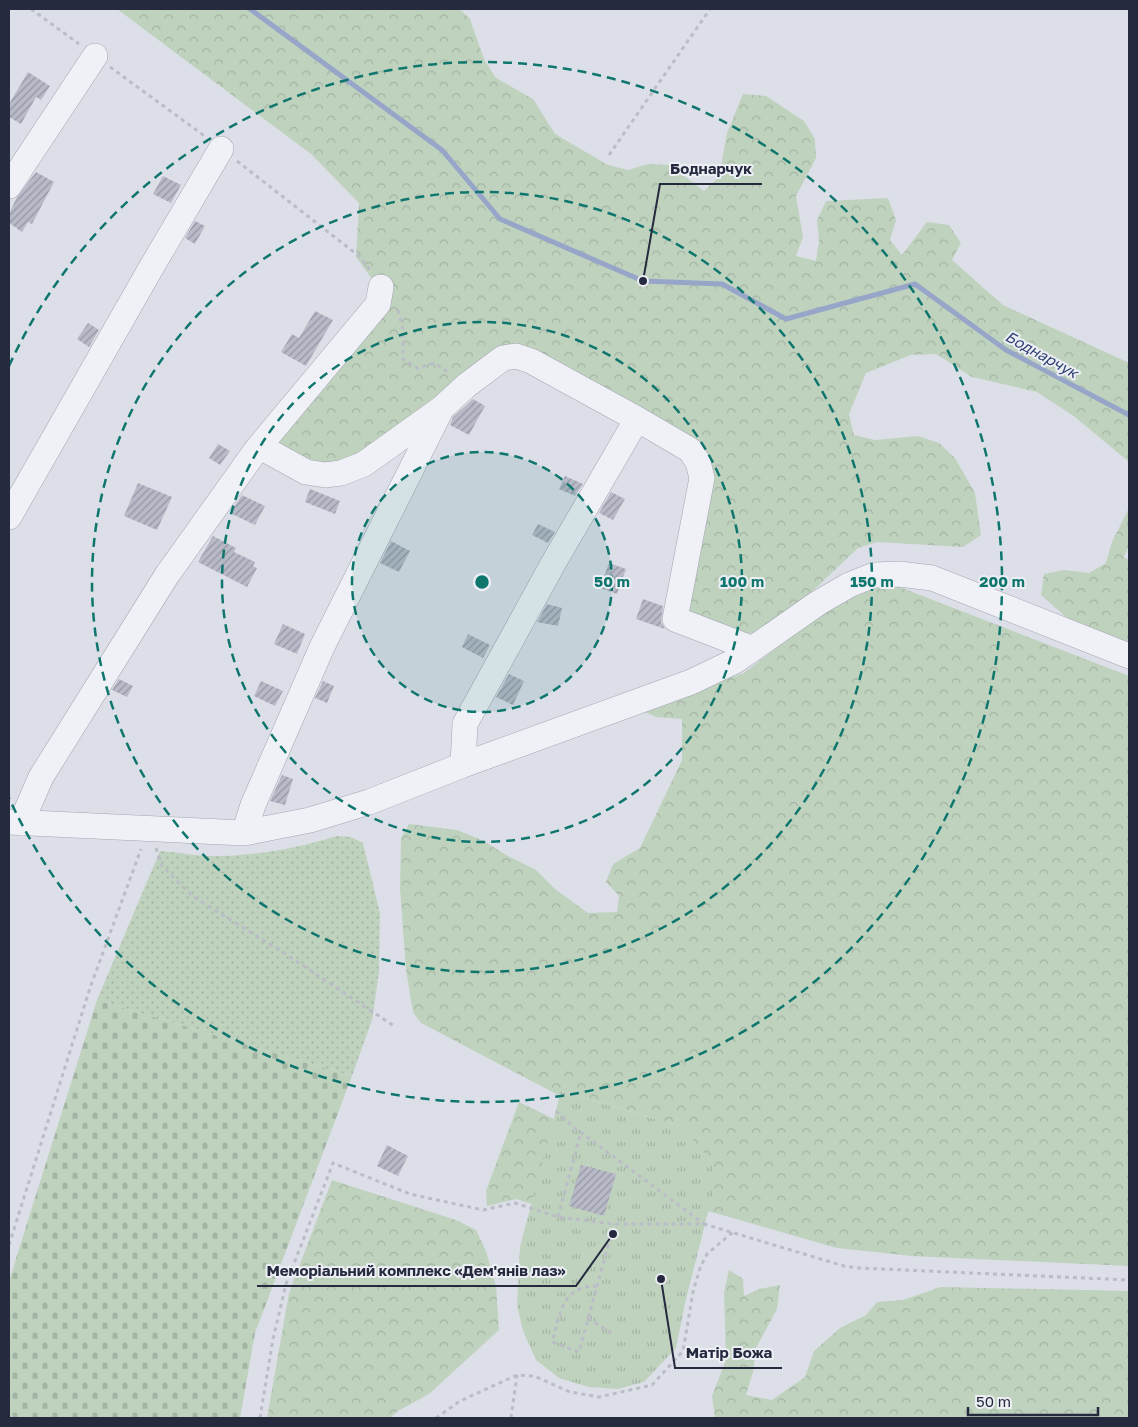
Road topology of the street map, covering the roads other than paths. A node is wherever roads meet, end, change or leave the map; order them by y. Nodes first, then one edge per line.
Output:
1 (95, 56) road end
2 (221, 149) road end
3 (9, 186) edge
4 (381, 287) road end
5 (442, 408) junction
6 (637, 419) junction
7 (257, 449) junction
8 (9, 517) edge
9 (753, 649) junction
10 (1129, 656) edge
11 (463, 765) junction
12 (15, 822) edge
13 (244, 833) junction

1 - 3 street
2 - 8 street
4 - 7 street
5 - 6 street
5 - 7 street
5 - 13 street
6 - 9 street
6 - 11 street
7 - 12 street
9 - 10 street
9 - 11 street
11 - 13 street
12 - 13 street

